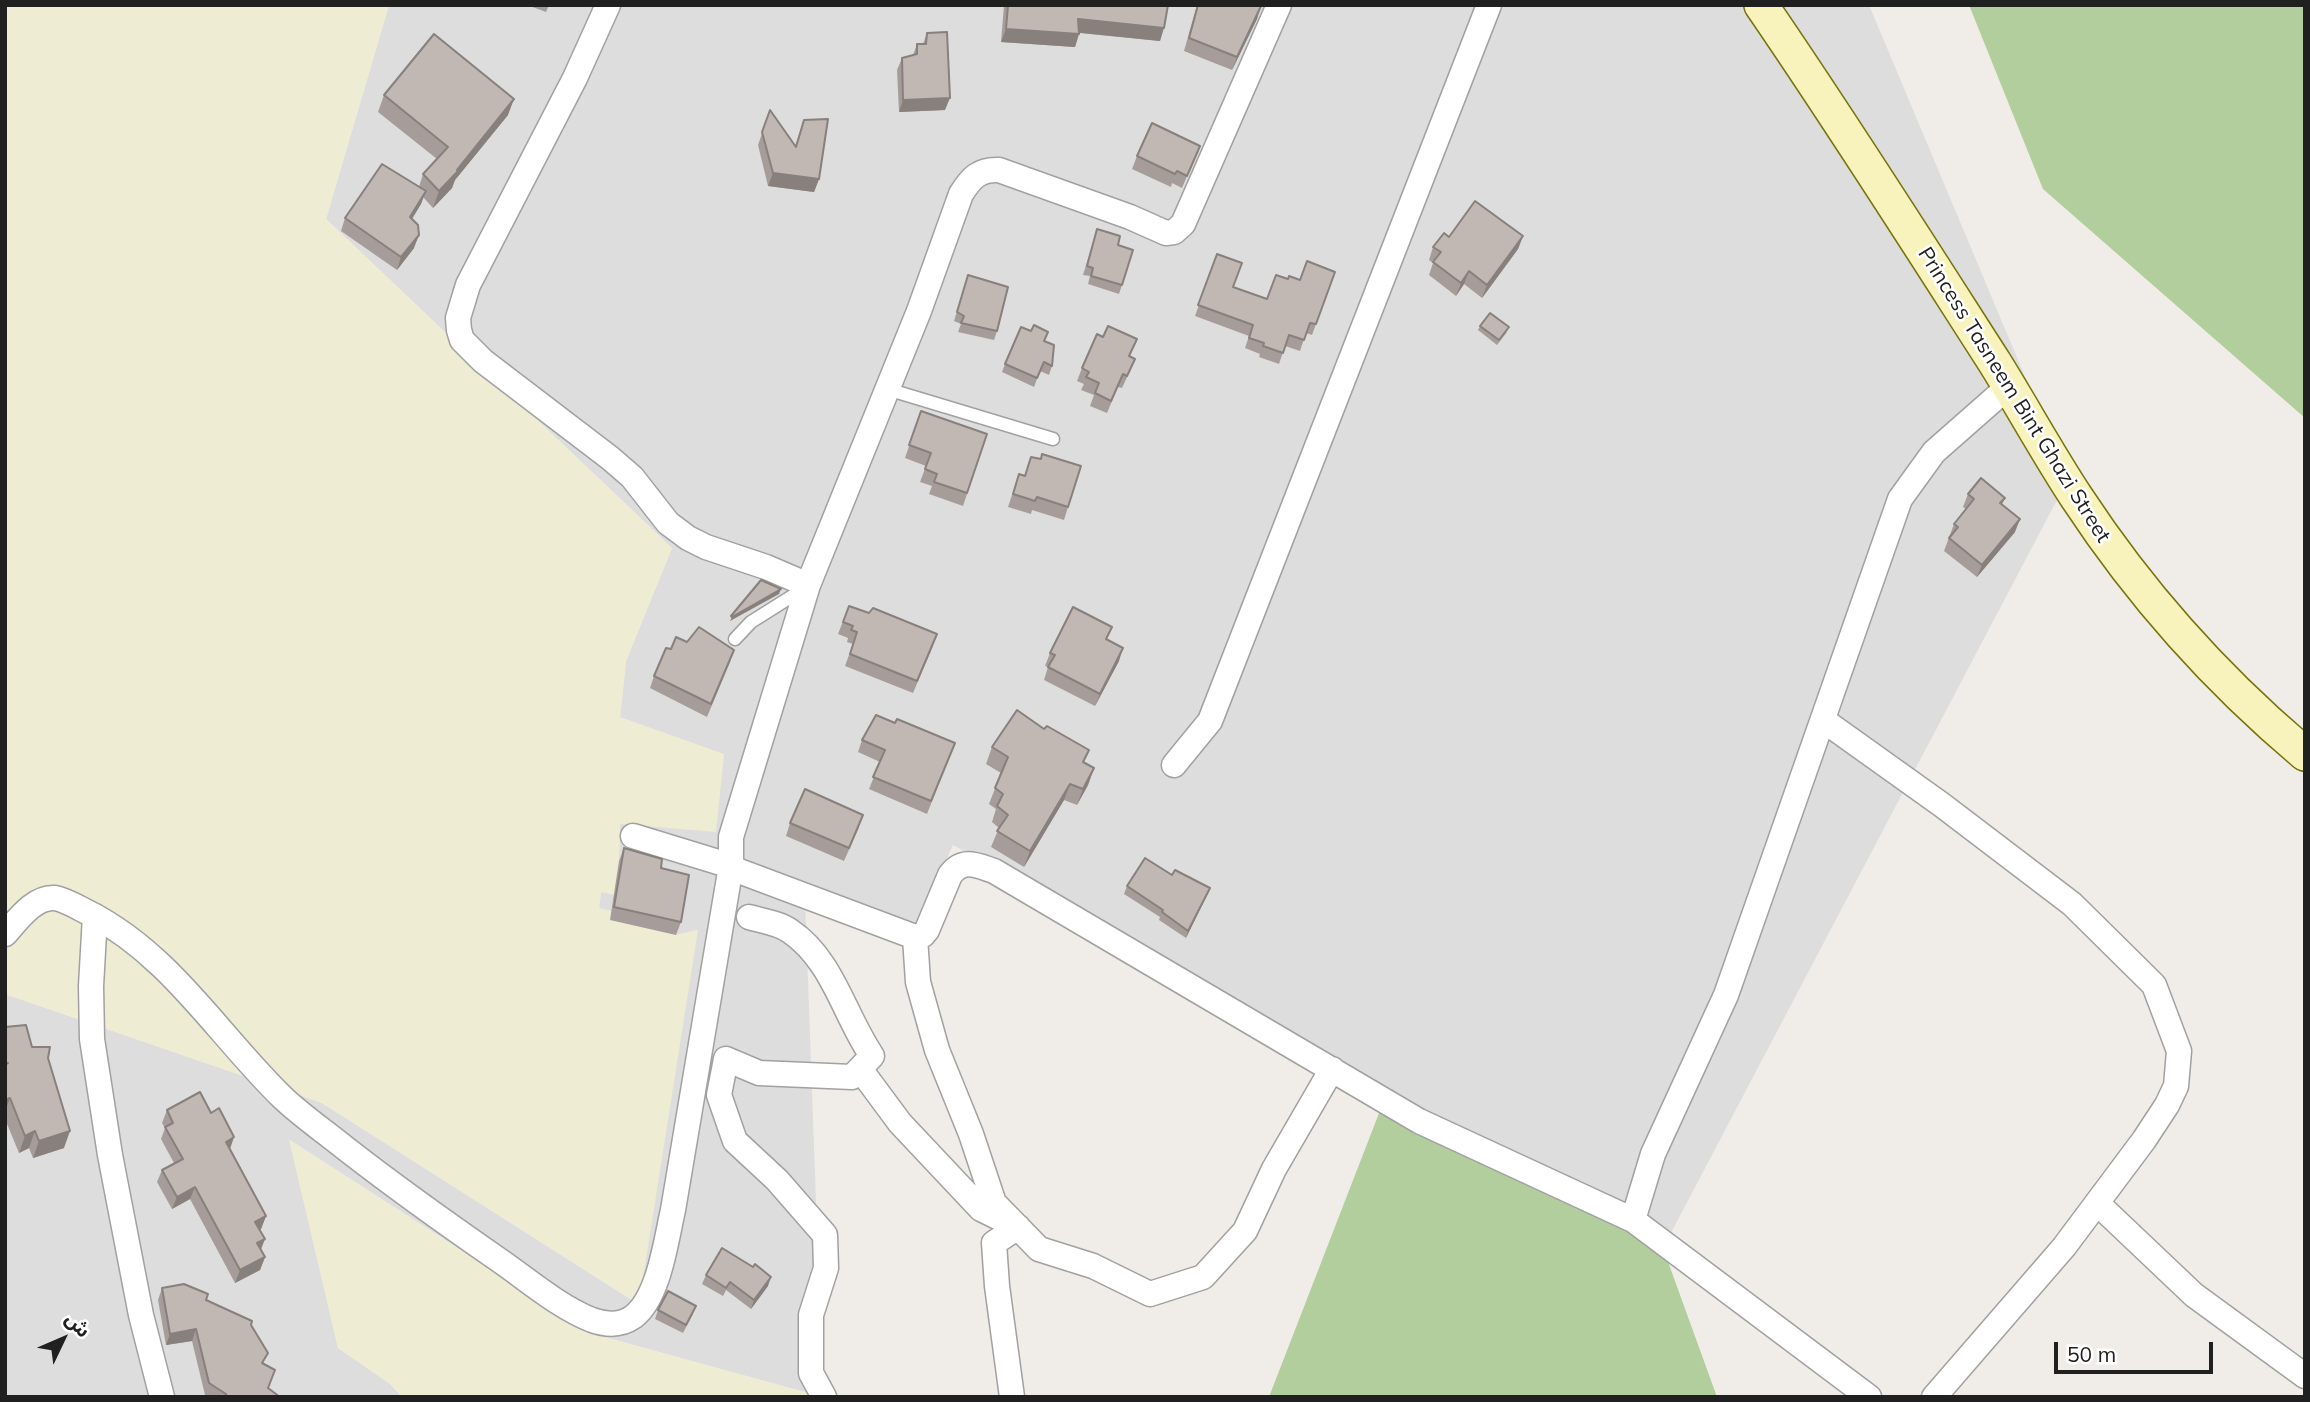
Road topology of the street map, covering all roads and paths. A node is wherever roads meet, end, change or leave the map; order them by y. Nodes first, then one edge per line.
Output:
1 (608, 5) edge
2 (1279, 5) edge
3 (1489, 5) edge
4 (1761, 5) edge
5 (2010, 386) junction
6 (887, 388) junction
7 (1053, 439) dead end
8 (808, 586) junction
9 (735, 639) dead end
10 (1823, 720) junction
11 (2305, 754) edge
12 (1174, 765) dead end
13 (633, 836) dead end
14 (731, 866) junction
15 (95, 916) junction
16 (749, 917) dead end
17 (5, 934) edge
18 (915, 937) junction
19 (860, 1069) junction
20 (1332, 1069) junction
21 (2097, 1203) junction
22 (1633, 1220) junction
23 (1018, 1227) junction
24 (2305, 1376) edge
25 (162, 1397) edge
26 (824, 1397) edge
27 (1013, 1397) edge
28 (1869, 1397) edge
29 (1934, 1397) edge

1 - 8 street
2 - 6 street
3 - 12 street
4 - 5 main road, Princess Tasneem Bint Ghazi Street
5 - 10 street
5 - 11 main road, Princess Tasneem Bint Ghazi Street
6 - 7 lane
6 - 8 street
8 - 9 lane
8 - 14 street
10 - 21 street
10 - 22 street
13 - 14 street
14 - 15 street
14 - 18 street
15 - 17 street
15 - 25 street
16 - 19 street
18 - 20 street
18 - 23 street
19 - 23 street
19 - 26 street
20 - 22 street
20 - 23 street
21 - 24 street
21 - 29 street
22 - 28 street
23 - 27 street

